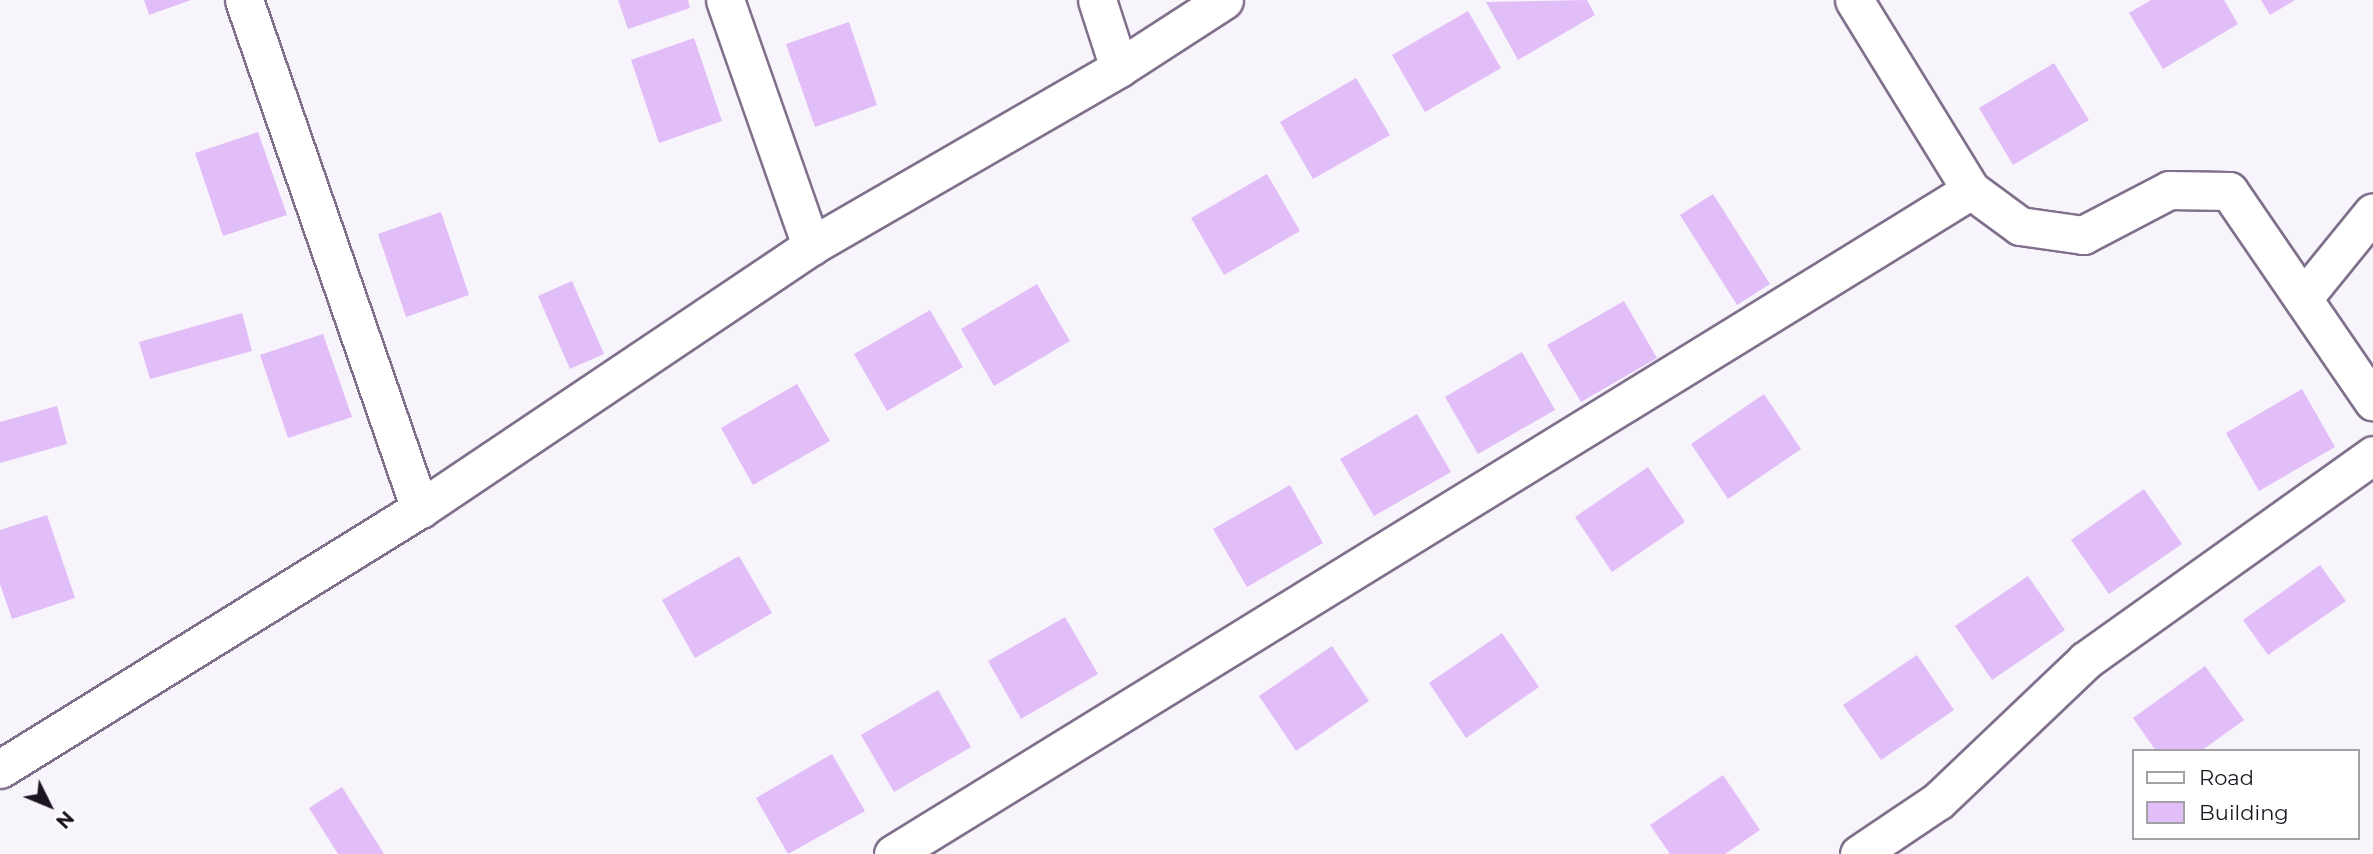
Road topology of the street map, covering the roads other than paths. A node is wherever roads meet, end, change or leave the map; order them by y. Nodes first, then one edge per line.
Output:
1 (244, 0) edge
2 (725, 0) edge
3 (1097, 0) edge
4 (1224, 0) edge
5 (1854, 0) edge
6 (1119, 68) junction
7 (1971, 190) junction
8 (2373, 212) edge
9 (811, 246) junction
10 (2304, 297) junction
11 (2373, 401) edge
12 (2373, 455) edge
13 (420, 509) junction
14 (3, 759) edge
15 (893, 854) edge
16 (1859, 854) edge

1 - 13 street
2 - 9 street
3 - 6 street
4 - 6 street
5 - 7 street
6 - 9 street
7 - 10 street
7 - 15 street
8 - 10 street
9 - 13 street
10 - 11 street
12 - 16 street
13 - 14 street

